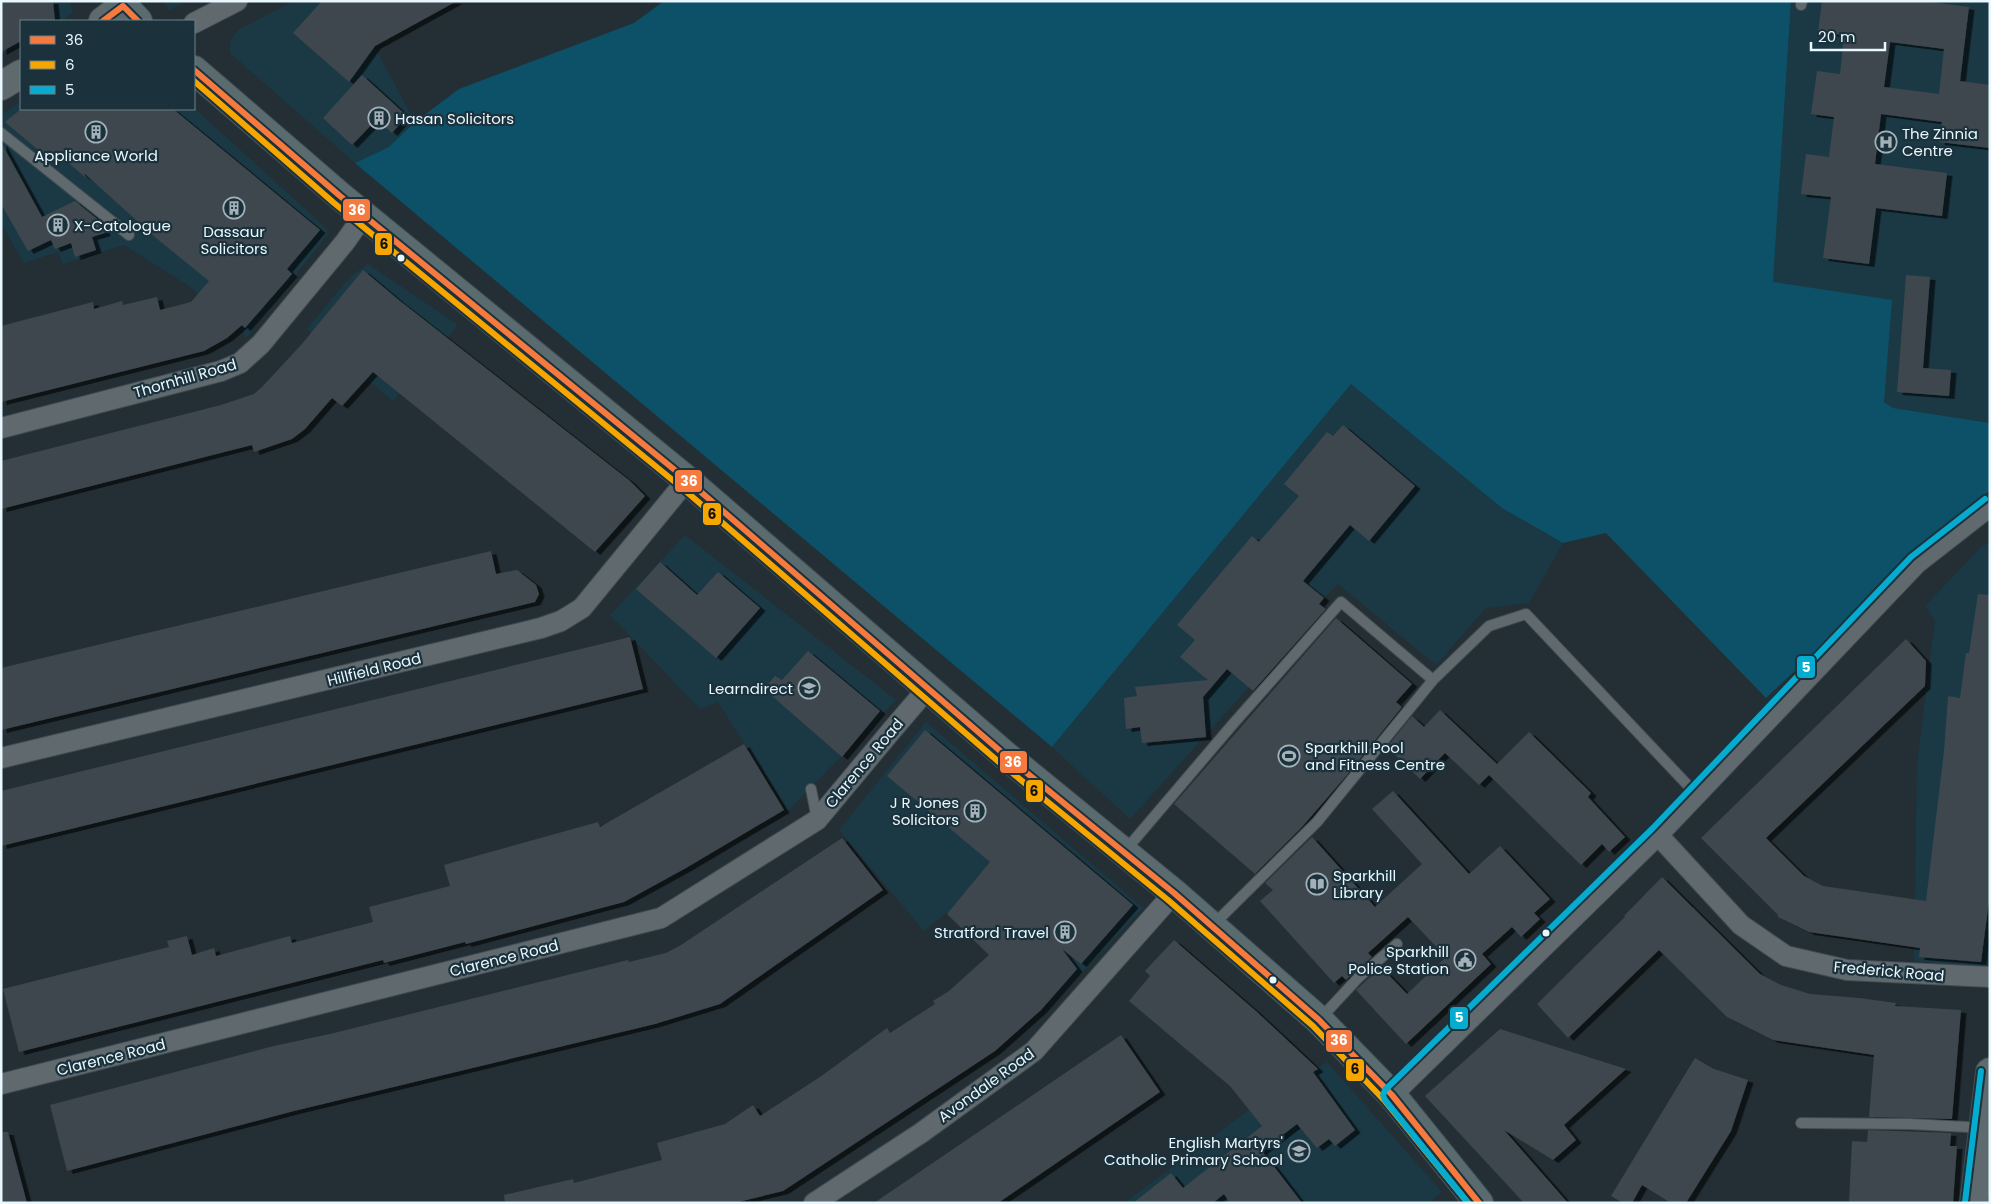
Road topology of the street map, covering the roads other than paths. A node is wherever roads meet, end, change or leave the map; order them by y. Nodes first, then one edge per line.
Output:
1 (237, 1) edge
2 (195, 22) edge
3 (195, 71) edge
4 (20, 75) edge
5 (1, 86) edge
6 (1, 133) edge
7 (364, 216) junction
8 (129, 234) dead end
9 (1, 428) edge
10 (688, 480) junction
11 (1990, 506) edge
12 (1433, 680) junction
13 (928, 688) junction
14 (1, 758) edge
15 (811, 789) dead end
16 (1697, 795) junction
17 (817, 820) junction
18 (1658, 835) junction
19 (1123, 852) junction
20 (1174, 893) junction
21 (1211, 927) junction
22 (1397, 944) dead end
23 (1990, 977) edge
24 (1319, 1020) junction
25 (1990, 1072) edge
26 (1, 1084) edge
27 (1392, 1095) junction
28 (1801, 1123) dead end
29 (1983, 1131) junction
30 (1980, 1196) edge
31 (1471, 1200) edge
32 (814, 1203) edge

1 - 2 street
3 - 7 highway
4 - 5 street
6 - 8 lane
7 - 9 street, Thornhill Road
7 - 10 highway
10 - 13 highway
10 - 14 street, Hillfield Road
11 - 16 street
12 - 16 lane
12 - 19 lane
12 - 21 lane
13 - 17 street, Clarence Road
13 - 19 highway
15 - 17 lane
16 - 18 street
17 - 26 street, Clarence Road
18 - 23 street, Frederick Road
18 - 27 street
19 - 20 highway
20 - 21 highway
20 - 32 street, Avondale Road
21 - 24 highway
22 - 24 lane
24 - 27 highway
25 - 29 street
27 - 31 highway
28 - 29 lane
29 - 30 street

